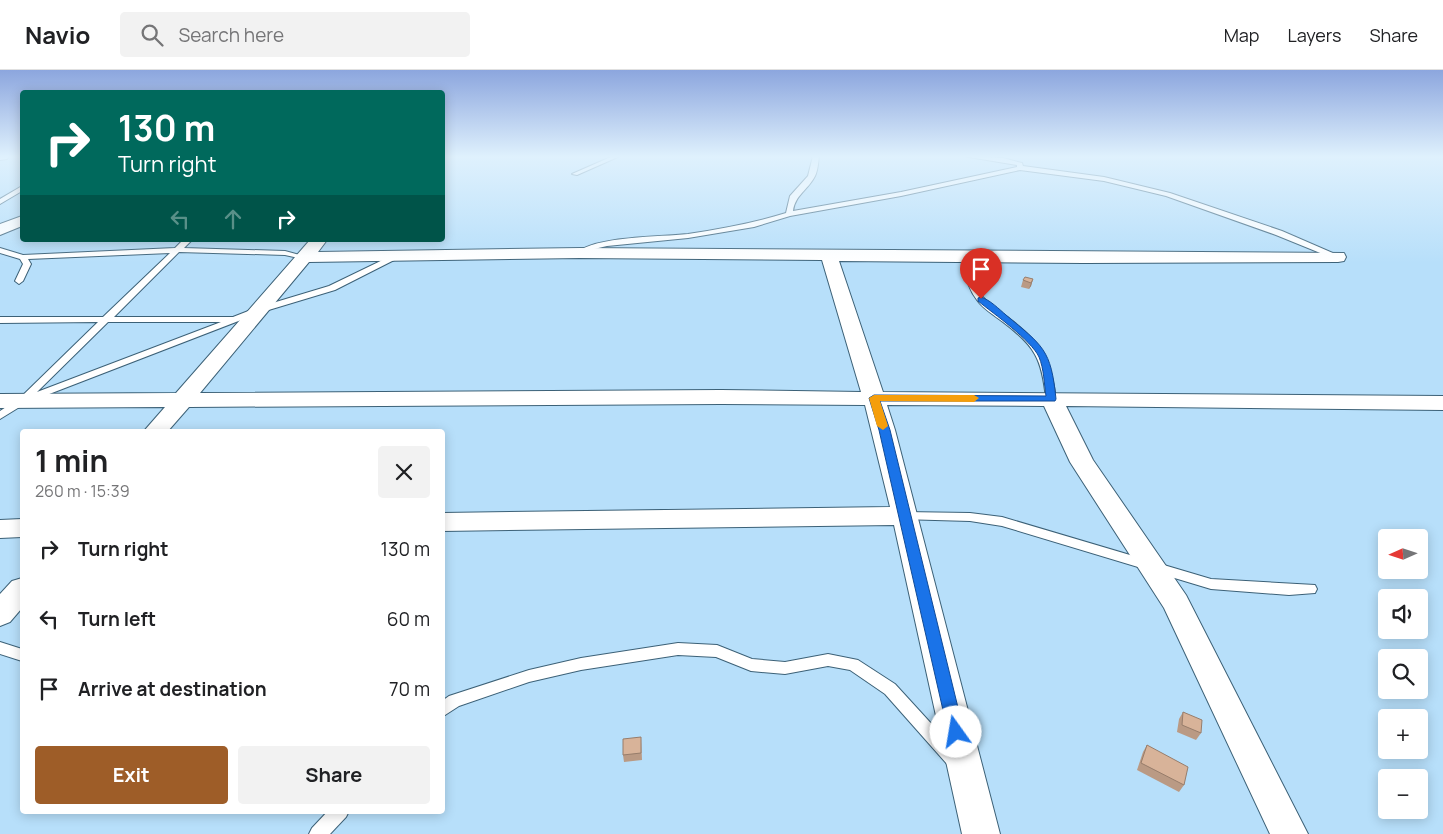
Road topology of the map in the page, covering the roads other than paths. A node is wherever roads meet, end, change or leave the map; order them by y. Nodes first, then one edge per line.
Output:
1 (16, 192) edge
2 (798, 192) edge
3 (912, 192) edge
4 (1157, 192) edge
5 (0, 202) edge
6 (789, 214) junction
7 (20, 223) edge
8 (0, 230) edge
9 (186, 242) edge
10 (317, 242) edge
11 (0, 250) edge
12 (177, 250) junction
13 (580, 253) junction
14 (398, 256) junction
15 (829, 256) junction
16 (23, 257) junction
17 (303, 257) junction
18 (964, 257) junction
19 (1338, 257) joint
20 (19, 281) dead end
21 (259, 310) junction
22 (236, 319) junction
23 (0, 320) edge
24 (105, 320) junction
25 (874, 398) junction
26 (1051, 399) junction
27 (0, 401) edge
28 (22, 401) junction
29 (182, 401) junction
30 (1443, 403) edge
31 (0, 416) edge
32 (158, 429) edge
33 (904, 516) junction
34 (445, 522) edge
35 (20, 528) edge
36 (0, 529) edge
37 (1151, 566) junction
38 (1310, 589) dead end
39 (20, 590) edge
40 (0, 614) edge
41 (0, 648) edge
42 (20, 654) edge
43 (445, 708) edge
44 (966, 774) junction
45 (337, 814) edge
46 (318, 834) edge
47 (981, 834) edge
48 (1289, 834) edge

1 - 5 lane
2 - 6 lane
3 - 6 lane
4 - 19 lane
6 - 13 lane
7 - 8 street
9 - 12 lane
10 - 17 street
11 - 16 lane
12 - 16 lane
12 - 17 lane
12 - 24 lane
13 - 14 street
13 - 15 street
14 - 17 street
14 - 21 lane
15 - 18 street
15 - 25 street
16 - 20 lane
17 - 21 street
18 - 19 street
18 - 26 lane
21 - 22 lane
21 - 29 street
22 - 24 lane
22 - 28 lane
23 - 24 lane
24 - 28 lane
25 - 26 street
25 - 29 street
25 - 33 street
26 - 30 street
26 - 37 street
27 - 28 street
28 - 29 street
28 - 31 lane
29 - 32 street
33 - 34 street
33 - 37 lane
33 - 44 street
35 - 36 street
37 - 38 lane
37 - 48 street
39 - 40 street
41 - 42 lane
43 - 44 lane
44 - 47 street
45 - 46 lane

